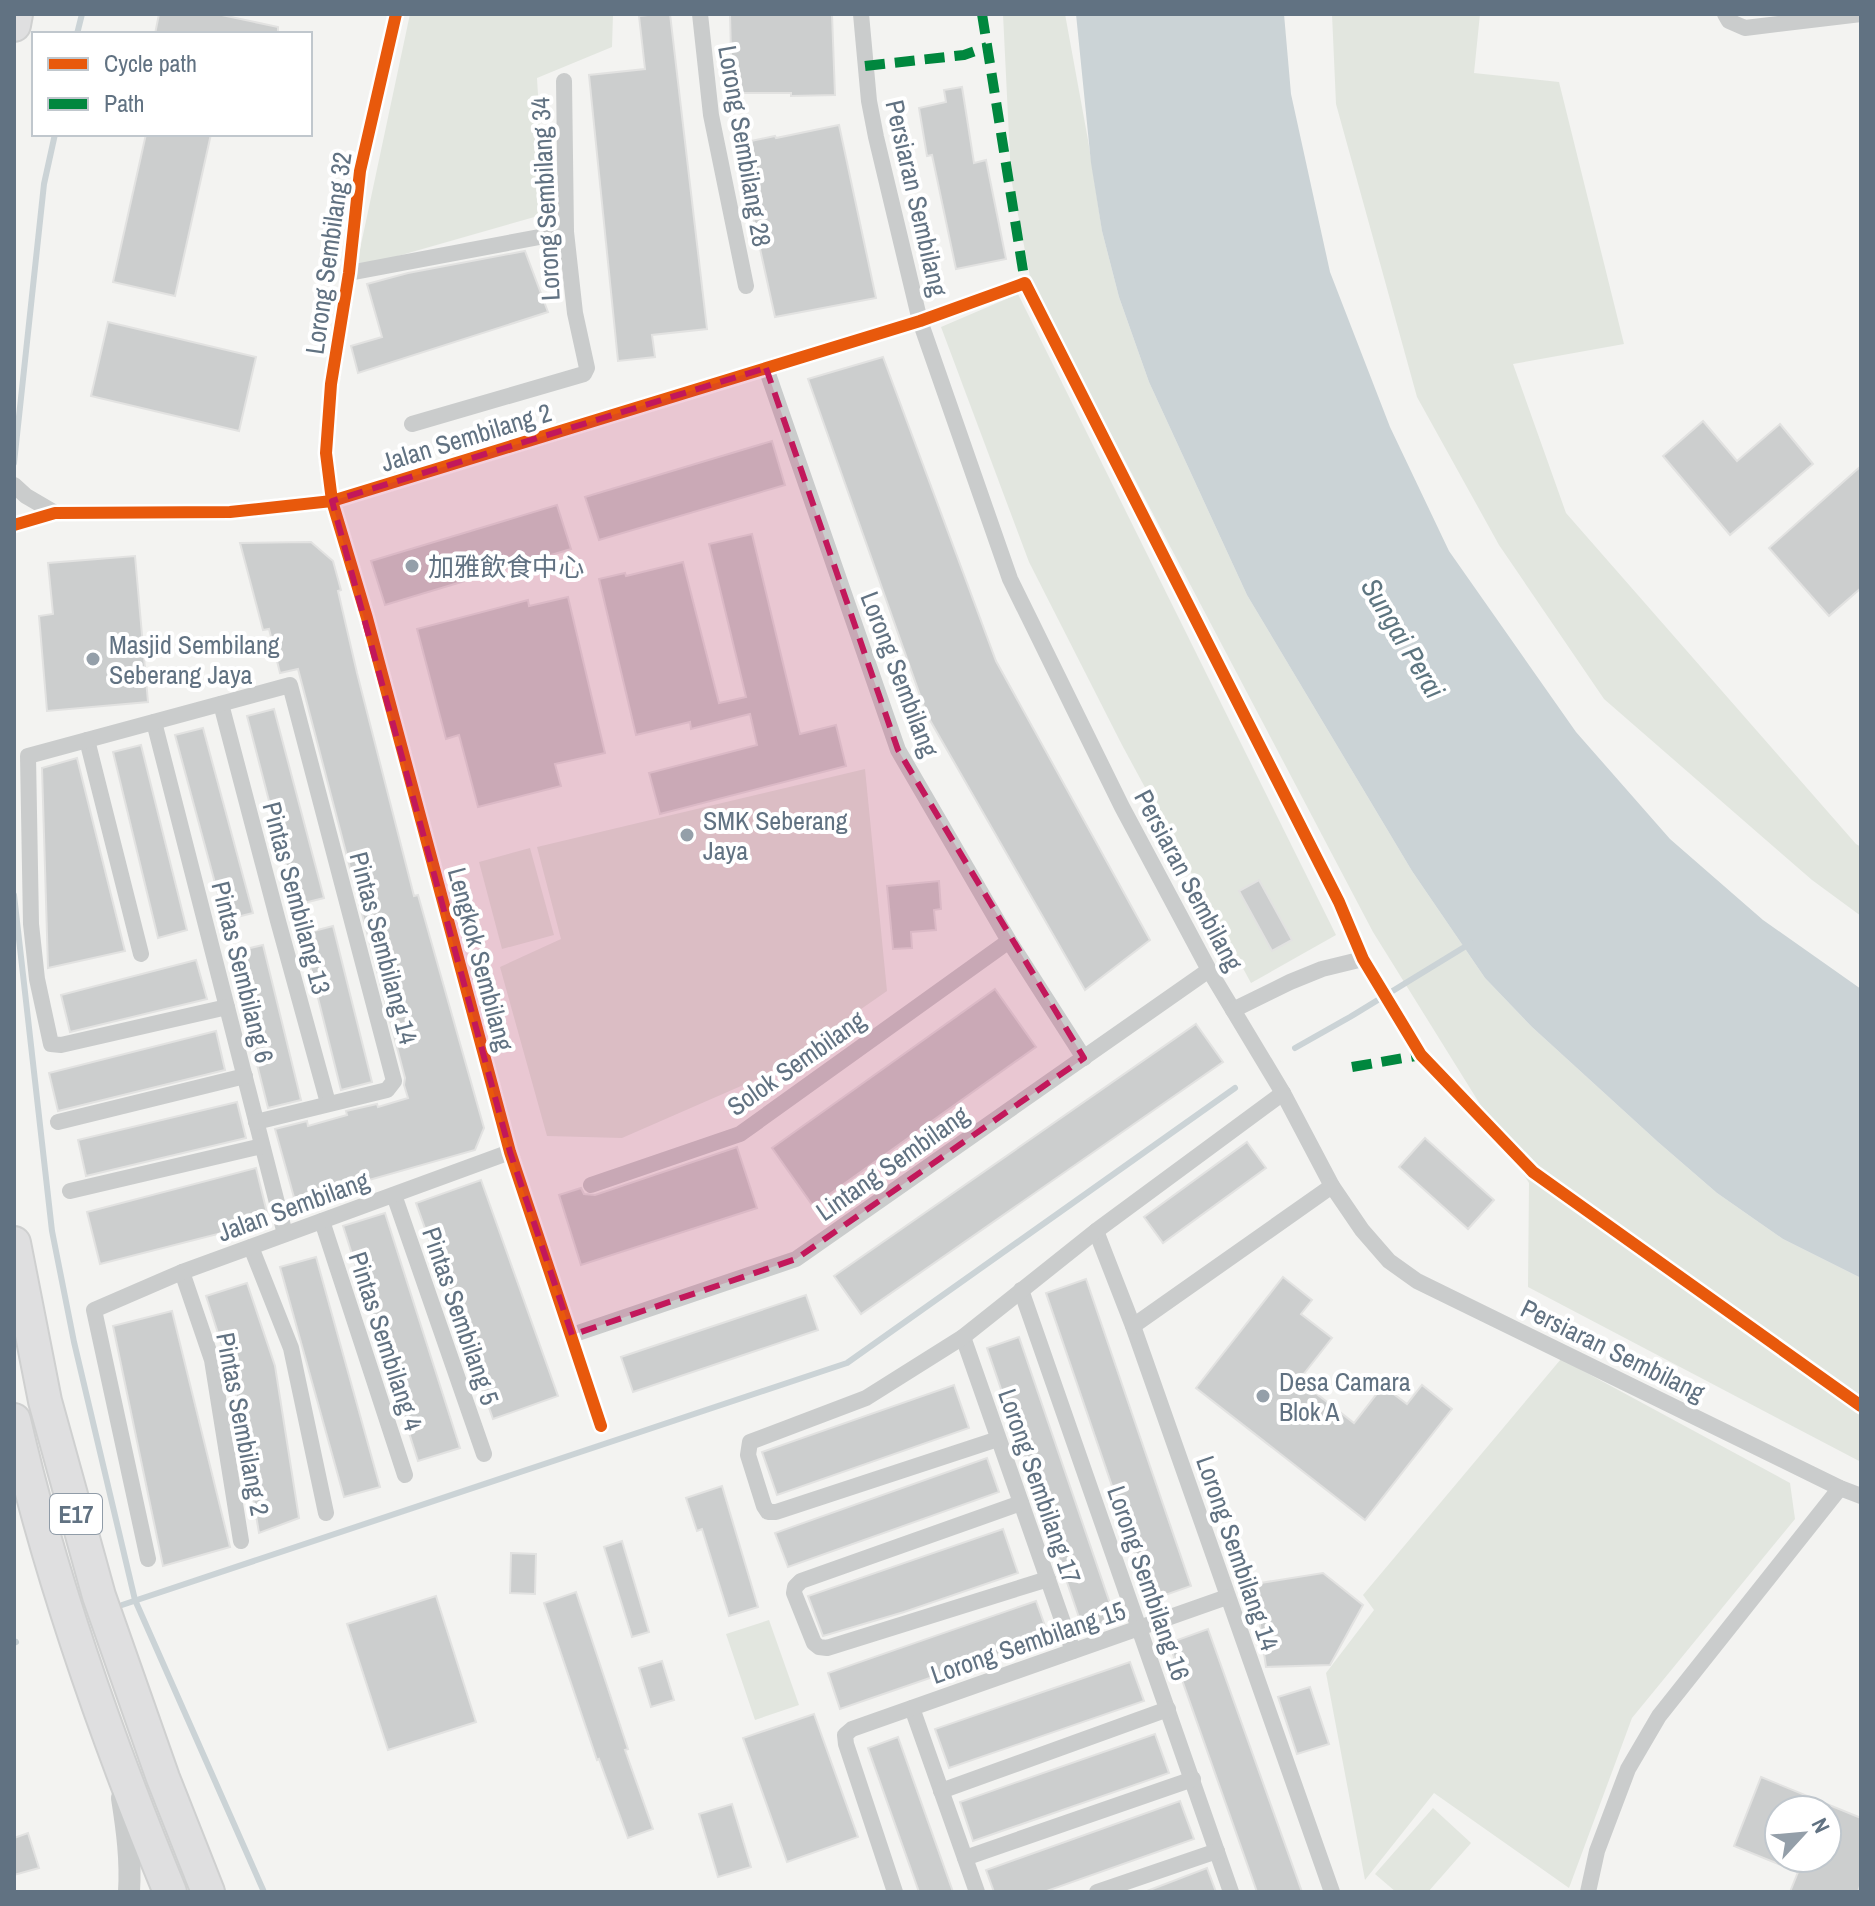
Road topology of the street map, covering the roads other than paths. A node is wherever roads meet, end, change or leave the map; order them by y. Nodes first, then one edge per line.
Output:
1 (16, 14) edge
2 (396, 14) edge
3 (700, 14) edge
4 (861, 14) edge
5 (1725, 14) edge
6 (1861, 14) edge
7 (14, 25) edge
8 (564, 81) dead end
9 (566, 232) junction
10 (349, 273) junction
11 (746, 286) dead end
12 (920, 321) junction
13 (766, 368) junction
14 (412, 424) dead end
15 (14, 485) edge
16 (332, 501) junction
17 (55, 513) junction
18 (14, 525) edge
19 (221, 704) junction
20 (154, 722) junction
21 (87, 740) junction
22 (1009, 941) junction
23 (141, 954) dead end
24 (1363, 959) junction
25 (1209, 970) junction
26 (227, 1007) junction
27 (1233, 1010) junction
28 (1084, 1058) junction
29 (245, 1076) junction
30 (1283, 1093) junction
31 (328, 1103) junction
32 (58, 1122) dead end
33 (256, 1122) junction
34 (262, 1146) junction
35 (510, 1152) junction
36 (591, 1185) dead end
37 (1332, 1186) junction
38 (70, 1191) dead end
39 (394, 1195) junction
40 (322, 1221) junction
41 (1096, 1231) junction
42 (285, 1234) junction
43 (14, 1243) edge
44 (251, 1247) junction
45 (182, 1272) junction
46 (1021, 1290) junction
47 (1133, 1326) junction
48 (572, 1335) junction
49 (963, 1337) junction
50 (1861, 1406) edge
51 (14, 1420) edge
52 (601, 1426) dead end
53 (998, 1439) junction
54 (484, 1454) dead end
55 (405, 1475) dead end
56 (1840, 1488) junction
57 (1861, 1496) edge
58 (1021, 1503) junction
59 (326, 1513) dead end
60 (241, 1541) dead end
61 (148, 1559) dead end
62 (1048, 1579) junction
63 (1227, 1597) junction
64 (1139, 1628) junction
65 (1073, 1651) junction
66 (912, 1708) junction
67 (1168, 1709) junction
68 (113, 1744) junction
69 (1193, 1779) junction
70 (941, 1791) junction
71 (1217, 1851) junction
72 (965, 1858) junction
73 (129, 1892) edge
74 (170, 1892) edge
75 (208, 1892) edge
76 (895, 1892) edge
77 (977, 1892) edge
78 (1097, 1892) edge
79 (1231, 1892) edge
80 (1332, 1892) edge
81 (1588, 1892) edge

1 - 7 highway
2 - 10 street, Lorong Sembilang 32
3 - 11 street, Lorong Sembilang 28
4 - 12 street, Persiaran Sembilang
5 - 6 street
8 - 9 street, Lorong Sembilang 34
9 - 10 street
9 - 14 street, Lorong Sembilang 34
10 - 16 street, Lorong Sembilang 32
12 - 13 street, Jalan Sembilang 2
12 - 24 street, Jalan Sembilang 2
12 - 25 street, Persiaran Sembilang
13 - 16 street, Jalan Sembilang 2
13 - 22 street, Lorong Sembilang
15 - 17 street
16 - 17 street, Jalan Sembilang 2
16 - 35 street, Lengkok Sembilang
17 - 18 street, Jalan Sembilang 2
19 - 20 street
19 - 31 street, Pintas Sembilang 13
19 - 31 street, Pintas Sembilang 14
20 - 21 street
20 - 26 street, Pintas Sembilang 6
21 - 23 street
21 - 26 street
22 - 28 street, Lorong Sembilang
22 - 36 street, Solok Sembilang
24 - 27 street
24 - 50 street
25 - 27 street, Persiaran Sembilang
25 - 28 street, Lintang Sembilang
26 - 29 street, Pintas Sembilang 6
27 - 30 street, Persiaran Sembilang
28 - 48 street, Lintang Sembilang
29 - 32 street
29 - 33 street, Pintas Sembilang 6
30 - 37 street, Persiaran Sembilang
30 - 41 street
31 - 33 street, Pintas Sembilang 14
33 - 34 street, Pintas Sembilang 6
34 - 38 street
34 - 42 street, Pintas Sembilang 6
35 - 39 street, Jalan Sembilang
35 - 48 street, Lengkok Sembilang
37 - 47 street
37 - 56 street, Persiaran Sembilang
39 - 40 street, Jalan Sembilang
39 - 54 street, Pintas Sembilang 5
40 - 42 street, Jalan Sembilang
40 - 55 street, Pintas Sembilang 4
41 - 46 street
41 - 47 street, Lorong Sembilang 14
42 - 44 street, Jalan Sembilang
43 - 75 highway, E17
44 - 45 street, Jalan Sembilang
44 - 59 street
45 - 60 street, Pintas Sembilang 2
45 - 61 street, Jalan Sembilang
46 - 49 street
46 - 64 street, Lorong Sembilang 16
47 - 63 street, Lorong Sembilang 14
48 - 52 street, Lengkok Sembilang
49 - 53 street, Lorong Sembilang 17
49 - 53 street
51 - 68 highway, E17
53 - 58 street, Lorong Sembilang 17
56 - 57 street, Persiaran Sembilang
56 - 81 street
58 - 62 street, Lorong Sembilang 17
58 - 62 street
62 - 65 street, Lorong Sembilang 17
63 - 64 street, Lorong Sembilang 15
63 - 80 street, Lorong Sembilang 14
64 - 65 street, Lorong Sembilang 15
64 - 67 street, Lorong Sembilang 16
65 - 66 street, Lorong Sembilang 15
66 - 70 street
66 - 76 street, Lorong Sembilang 15
67 - 69 street, Lorong Sembilang 16
67 - 70 street
68 - 73 street
68 - 74 highway, E17
69 - 71 street, Lorong Sembilang 16
69 - 72 street
70 - 72 street
71 - 78 street
71 - 79 street, Lorong Sembilang 16
72 - 77 street

